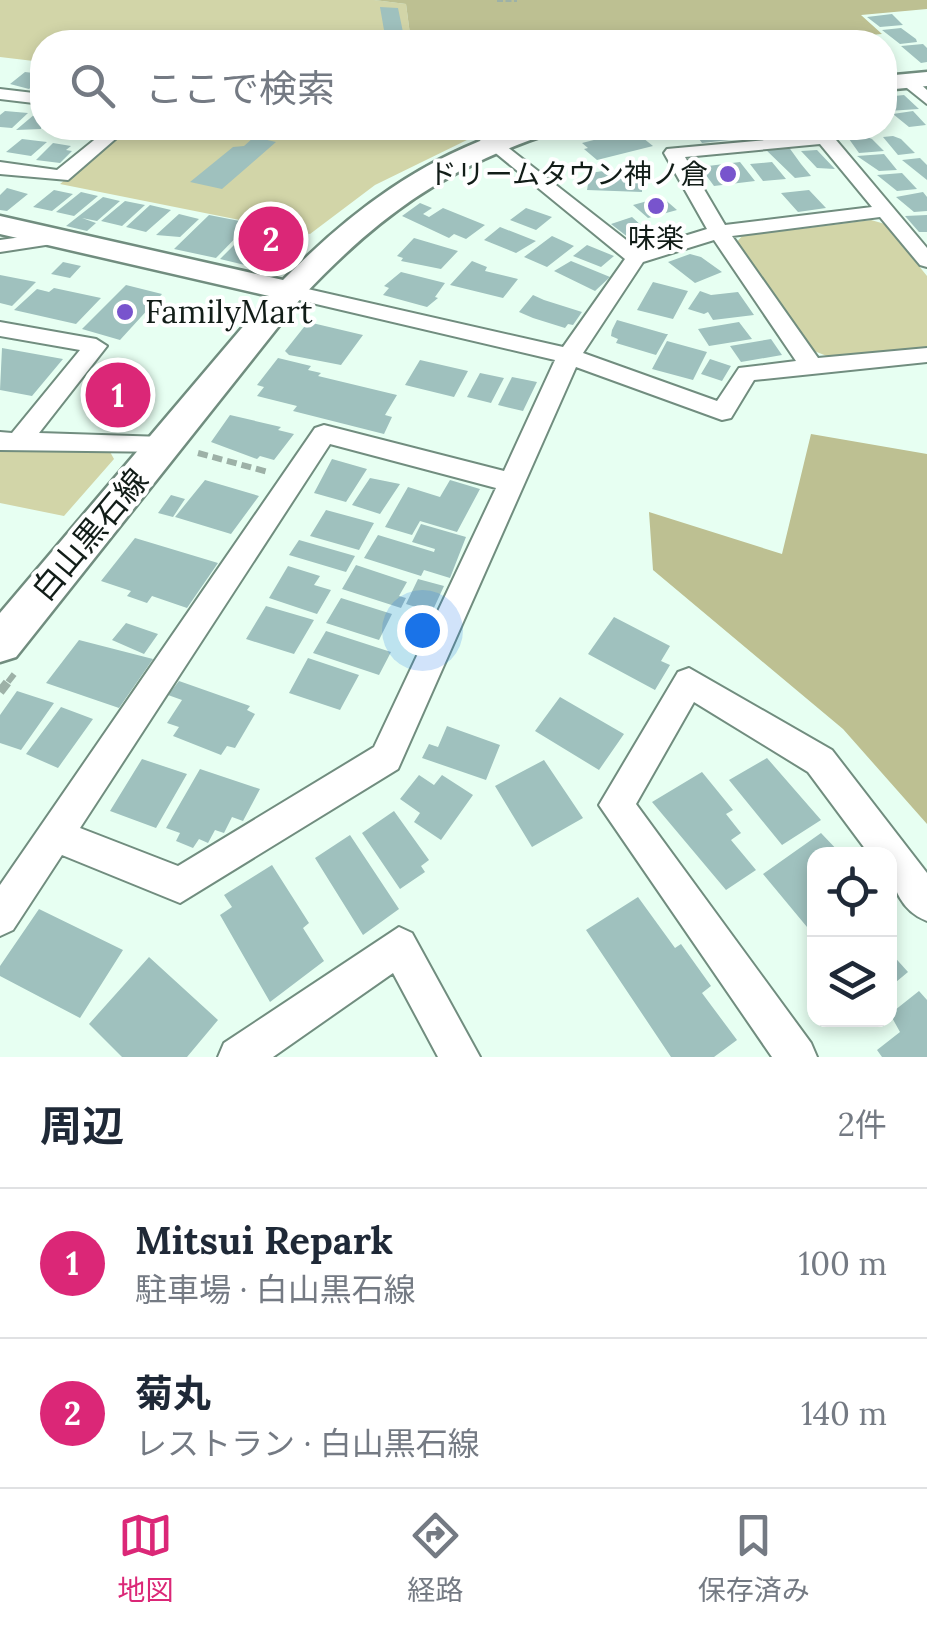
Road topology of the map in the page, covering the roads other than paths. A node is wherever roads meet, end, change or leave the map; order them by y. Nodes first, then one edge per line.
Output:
1 (907, 81) edge
2 (0, 94) edge
3 (30, 97) edge
4 (927, 99) edge
5 (106, 140) edge
6 (478, 140) edge
7 (489, 140) edge
8 (804, 140) edge
9 (826, 140) edge
10 (0, 168) edge
11 (884, 211) junction
12 (0, 225) edge
13 (720, 232) junction
14 (58, 238) junction
15 (0, 246) edge
16 (924, 253) edge
17 (636, 258) junction
18 (290, 291) junction
19 (0, 329) edge
20 (927, 354) edge
21 (569, 356) junction
22 (811, 365) junction
23 (10, 440) edge
24 (183, 441) junction
25 (513, 483) junction
26 (12, 653) edge
27 (55, 835) junction
28 (927, 903) edge
29 (0, 917) edge
30 (238, 1057) edge
31 (460, 1057) edge
32 (798, 1057) edge

1 - 4 street
2 - 3 street
5 - 10 street
6 - 18 street, 白山黒石線
7 - 17 street
8 - 13 street
9 - 11 street
11 - 13 street
11 - 16 street
12 - 14 street
13 - 17 street
13 - 22 street
14 - 15 street
14 - 18 street
17 - 21 street
18 - 21 street
18 - 24 street, 白山黒石線
19 - 23 street
20 - 22 street
21 - 22 street
21 - 25 street
23 - 24 street
24 - 26 street, 白山黒石線
25 - 27 street
25 - 27 street
27 - 29 street
28 - 32 street
30 - 31 street

